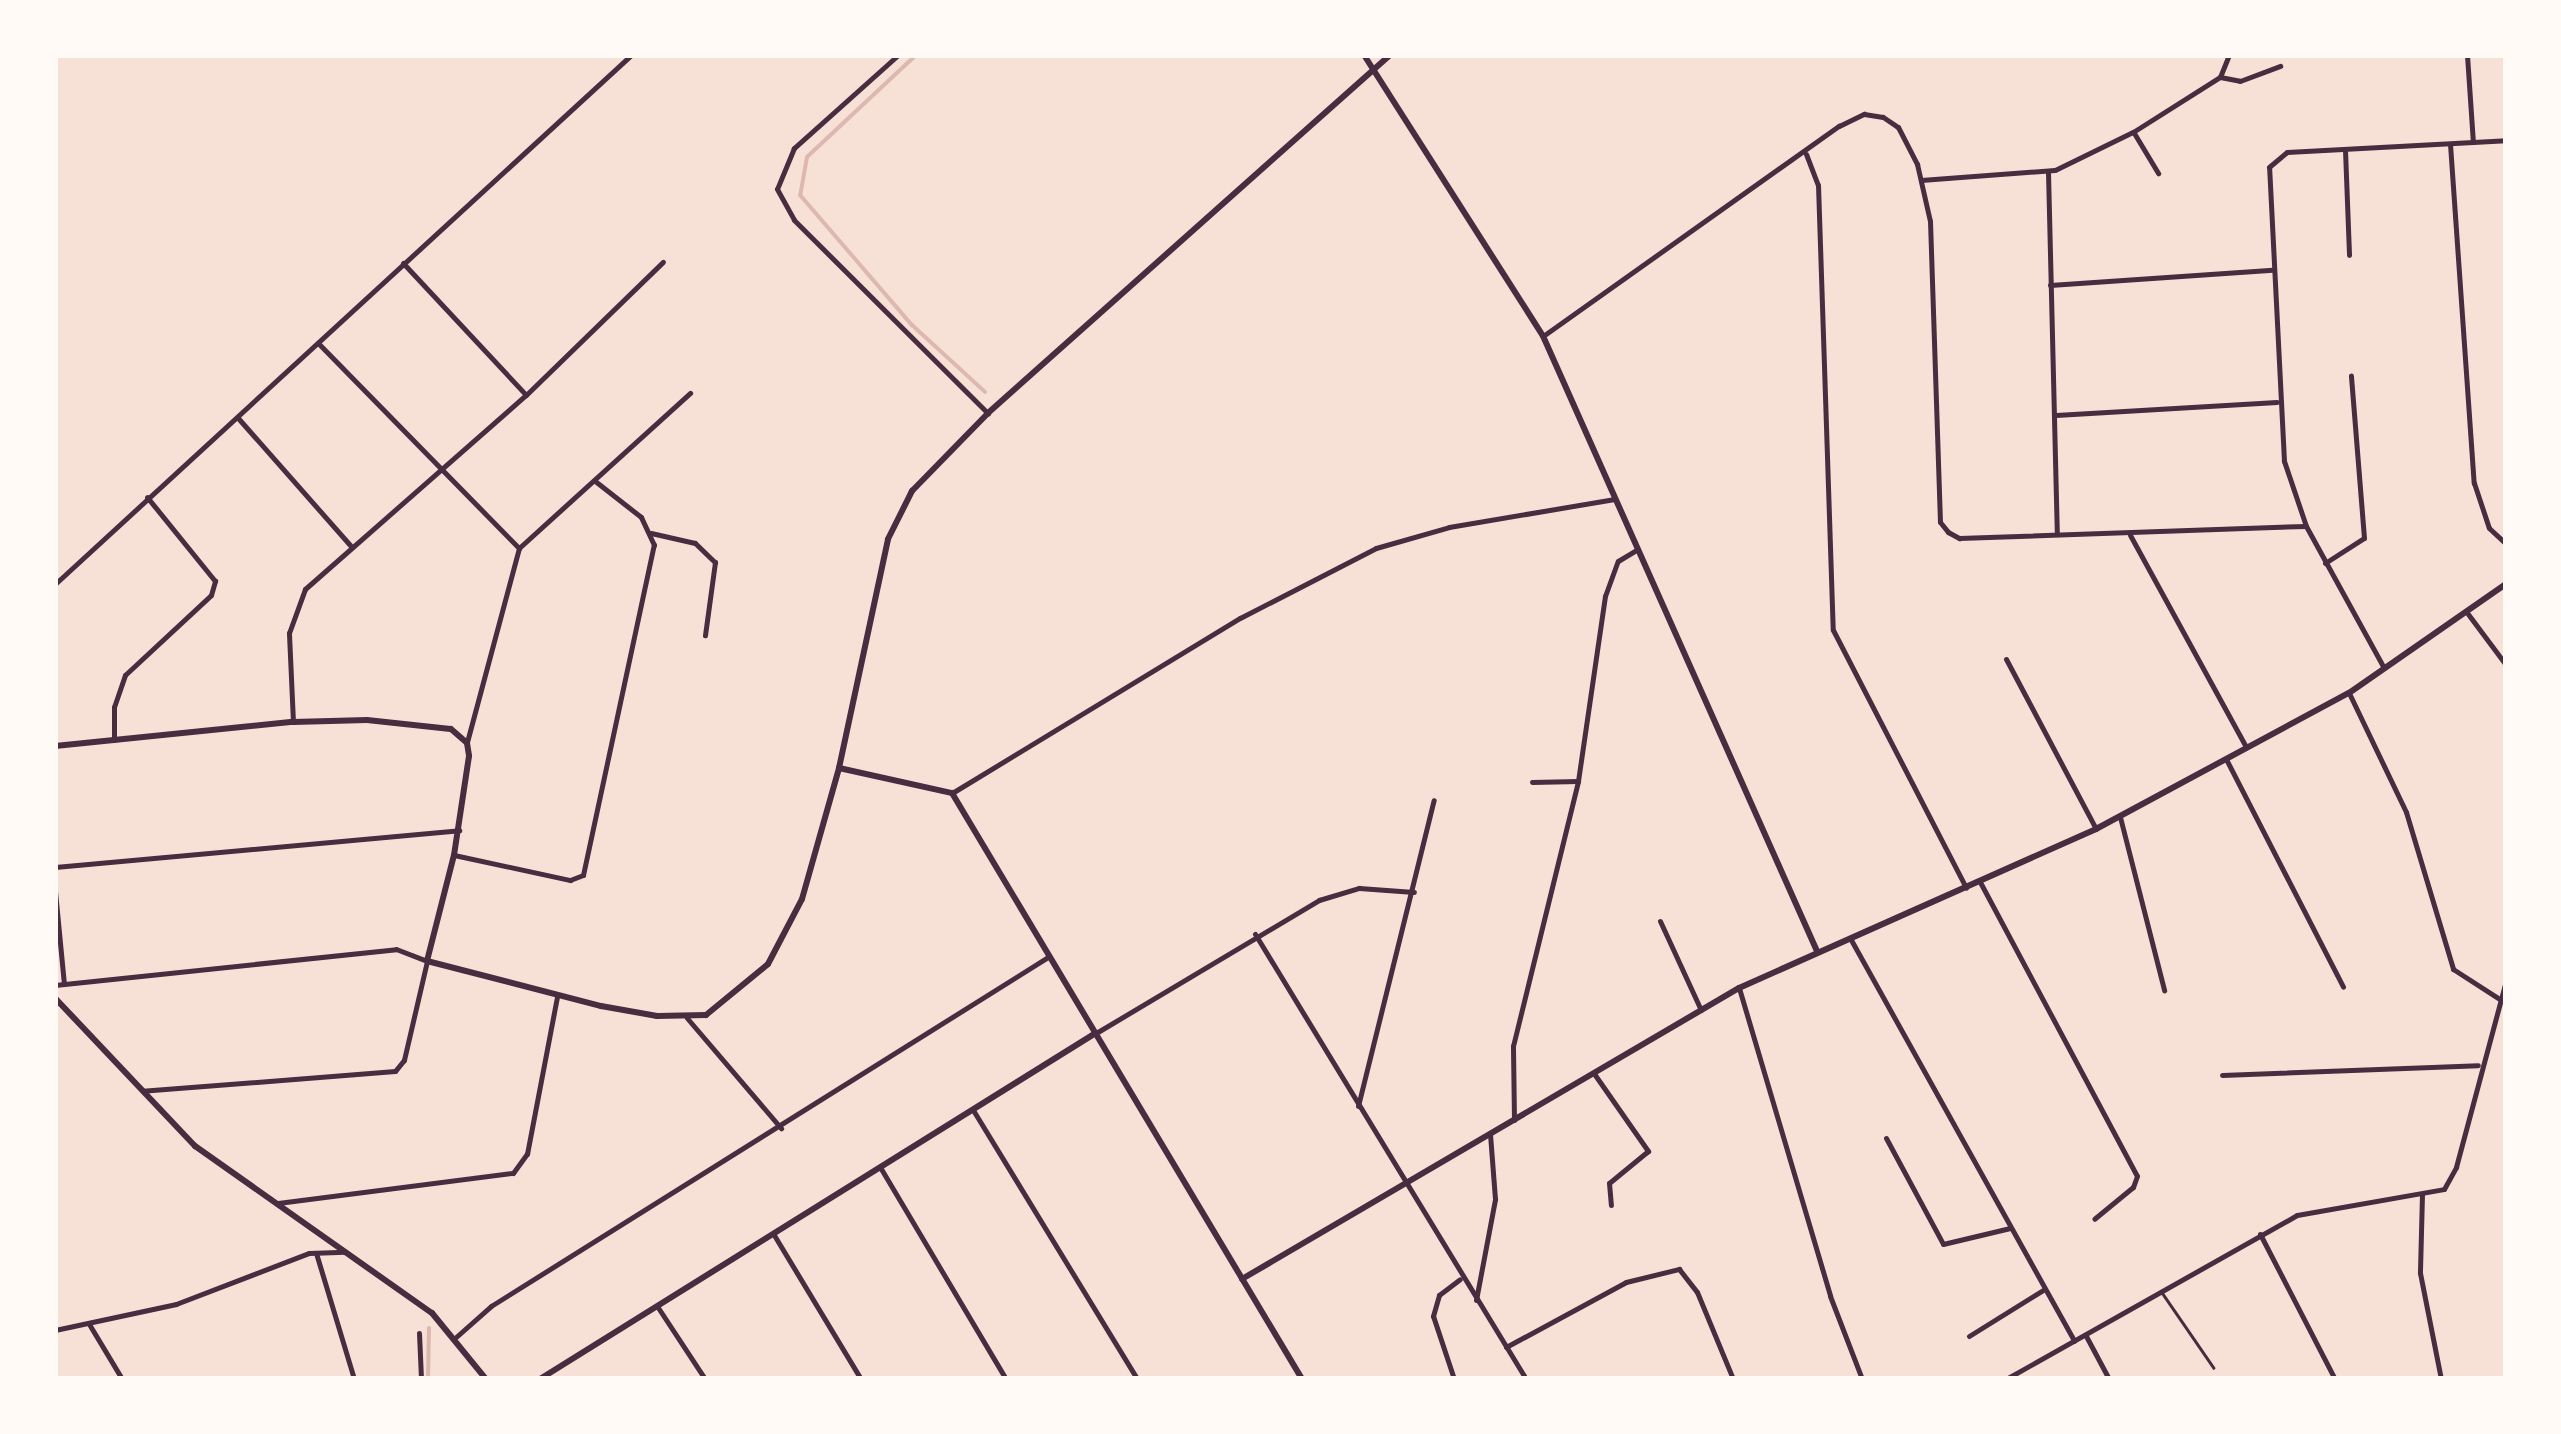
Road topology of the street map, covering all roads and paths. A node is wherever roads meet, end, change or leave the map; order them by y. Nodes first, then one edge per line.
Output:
1 (630, 55) edge
2 (898, 55) edge
3 (1364, 55) edge
4 (1390, 55) edge
5 (2228, 55) edge
6 (2467, 55) edge
7 (2280, 66) dead end
8 (1372, 68) junction
9 (2220, 77) junction
10 (2133, 132) junction
11 (2506, 140) edge
12 (2473, 142) junction
13 (2450, 144) junction
14 (2346, 150) junction
15 (1806, 154) junction
16 (2048, 172) junction
17 (2158, 173) dead end
18 (1921, 180) junction
19 (2349, 255) dead end
20 (664, 262) dead end
21 (402, 264) junction
22 (2272, 270) junction
23 (2050, 286) junction
24 (1543, 336) junction
25 (319, 344) junction
26 (2351, 376) dead end
27 (690, 393) dead end
28 (526, 396) junction
29 (2278, 402) junction
30 (988, 413) junction
31 (2056, 416) junction
32 (238, 418) junction
33 (438, 469) junction
34 (595, 480) junction
35 (147, 497) junction
36 (1615, 498) junction
37 (2306, 526) junction
38 (650, 533) junction
39 (2057, 534) junction
40 (2130, 535) junction
41 (2506, 544) edge
42 (352, 546) junction
43 (519, 548) junction
44 (1638, 549) junction
45 (2325, 563) junction
46 (55, 584) edge
47 (2506, 584) edge
48 (2468, 614) junction
49 (705, 635) dead end
50 (2006, 659) dead end
51 (2506, 665) edge
52 (2386, 670) junction
53 (2348, 693) junction
54 (293, 722) junction
55 (114, 740) junction
56 (467, 743) junction
57 (55, 746) edge
58 (2246, 748) junction
59 (2226, 760) junction
60 (839, 768) junction
61 (1578, 781) junction
62 (1532, 782) dead end
63 (952, 793) junction
64 (1434, 800) dead end
65 (2120, 817) junction
66 (2096, 829) junction
67 (459, 830) junction
68 (454, 855) junction
69 (55, 867) edge
70 (1980, 882) junction
71 (1966, 888) junction
72 (55, 891) edge
73 (1414, 892) junction
74 (1660, 921) dead end
75 (1255, 934) junction
76 (1850, 938) junction
77 (1817, 951) junction
78 (1048, 957) junction
79 (427, 961) junction
80 (2506, 981) edge
81 (64, 984) junction
82 (55, 985) edge
83 (2343, 987) dead end
84 (1739, 988) junction
85 (2164, 990) dead end
86 (558, 996) junction
87 (55, 998) edge
88 (2501, 1000) junction
89 (1701, 1010) junction
90 (687, 1018) junction
91 (1094, 1034) junction
92 (2479, 1065) junction
93 (1595, 1074) junction
94 (2222, 1076) dead end
95 (141, 1091) junction
96 (1358, 1106) junction
97 (973, 1110) junction
98 (1514, 1120) junction
99 (781, 1128) junction
100 (1490, 1134) junction
101 (1886, 1138) dead end
102 (879, 1166) junction
103 (1404, 1184) junction
104 (2422, 1194) junction
105 (278, 1203) junction
106 (1611, 1205) dead end
107 (2094, 1219) dead end
108 (2010, 1228) junction
109 (2260, 1234) junction
110 (774, 1235) junction
111 (316, 1252) junction
112 (346, 1252) junction
113 (1460, 1278) junction
114 (1242, 1279) junction
115 (2044, 1290) junction
116 (2160, 1290) junction
117 (1475, 1302) junction
118 (658, 1306) junction
119 (89, 1324) junction
120 (55, 1330) edge
121 (419, 1333) dead end
122 (1969, 1336) dead end
123 (2086, 1336) junction
124 (456, 1337) junction
125 (2074, 1341) junction
126 (1506, 1347) junction
127 (2214, 1368) dead end
128 (122, 1379) edge
129 (354, 1379) edge
130 (420, 1379) edge
131 (486, 1379) edge
132 (540, 1379) edge
133 (705, 1379) edge
134 (862, 1379) edge
135 (1006, 1379) edge
136 (1137, 1379) edge
137 (1302, 1379) edge
138 (1454, 1379) edge
139 (1526, 1379) edge
140 (1733, 1379) edge
141 (1862, 1379) edge
142 (2006, 1379) edge
143 (2109, 1379) edge
144 (2334, 1379) edge
145 (2441, 1379) edge

1 - 21 street
2 - 30 street
3 - 8 street
4 - 8 street
5 - 9 street
6 - 12 street
7 - 9 street
8 - 24 street
8 - 30 street
9 - 10 street
10 - 16 street
10 - 17 street
11 - 12 street
12 - 13 street
13 - 14 street
13 - 41 street
14 - 19 street
14 - 22 street
15 - 18 street
15 - 24 street
15 - 71 street
16 - 18 street
16 - 23 street
18 - 39 street
20 - 28 street
21 - 25 street
21 - 28 street
22 - 23 street
22 - 29 street
23 - 31 street
24 - 36 street
25 - 32 street
25 - 33 street
26 - 45 street
27 - 34 street
28 - 33 street
29 - 31 street
29 - 37 street
30 - 60 street
31 - 39 street
32 - 35 street
32 - 42 street
33 - 42 street
33 - 43 street
34 - 38 street
34 - 43 street
35 - 46 street
35 - 55 street
36 - 44 street
36 - 63 street
37 - 40 street
37 - 45 street
38 - 49 street
38 - 68 street
39 - 40 street
40 - 58 street
42 - 54 street
43 - 56 street
44 - 61 street
44 - 77 street
45 - 52 street
47 - 48 street
48 - 51 street
48 - 52 street
50 - 66 street
52 - 53 street
53 - 58 street
53 - 88 street
54 - 55 street
54 - 56 street
55 - 57 street
56 - 67 street
58 - 59 street
59 - 65 street
59 - 83 street
60 - 63 street
60 - 90 street
61 - 62 street
61 - 98 street
63 - 78 street
64 - 73 street
65 - 66 street
65 - 85 street
66 - 70 street
67 - 68 street
67 - 69 street
68 - 79 street
70 - 71 street
70 - 107 street
71 - 76 street
72 - 81 street
73 - 75 street
73 - 96 street
74 - 89 street
75 - 91 street
75 - 96 street
76 - 77 street
76 - 108 street
77 - 84 street
78 - 91 street
78 - 99 street
79 - 81 street
79 - 86 street
79 - 95 street
80 - 88 street
81 - 82 street
84 - 89 street
84 - 141 street
86 - 90 street
86 - 105 street
87 - 95 street
88 - 92 street
89 - 93 street
90 - 99 street
91 - 97 street
91 - 114 street
92 - 94 street
92 - 104 street
93 - 98 street
93 - 106 street
95 - 105 street
96 - 103 street
97 - 102 street
97 - 136 street
98 - 100 street
99 - 124 street
100 - 103 street
100 - 117 street
101 - 108 street
102 - 110 street
102 - 135 street
103 - 113 street
103 - 114 street
104 - 109 street
104 - 145 street
105 - 112 street
108 - 115 street
109 - 116 street
109 - 144 street
110 - 118 street
110 - 134 street
111 - 112 street
111 - 119 street
111 - 129 street
112 - 124 street
113 - 117 street
113 - 138 street
114 - 137 street
115 - 122 street
115 - 125 street
116 - 123 street
116 - 127 lane
117 - 126 street
118 - 132 street
118 - 133 street
119 - 120 street
119 - 128 street
121 - 130 street
123 - 125 street
123 - 143 street
124 - 131 street
125 - 142 street
126 - 139 street
126 - 140 street

